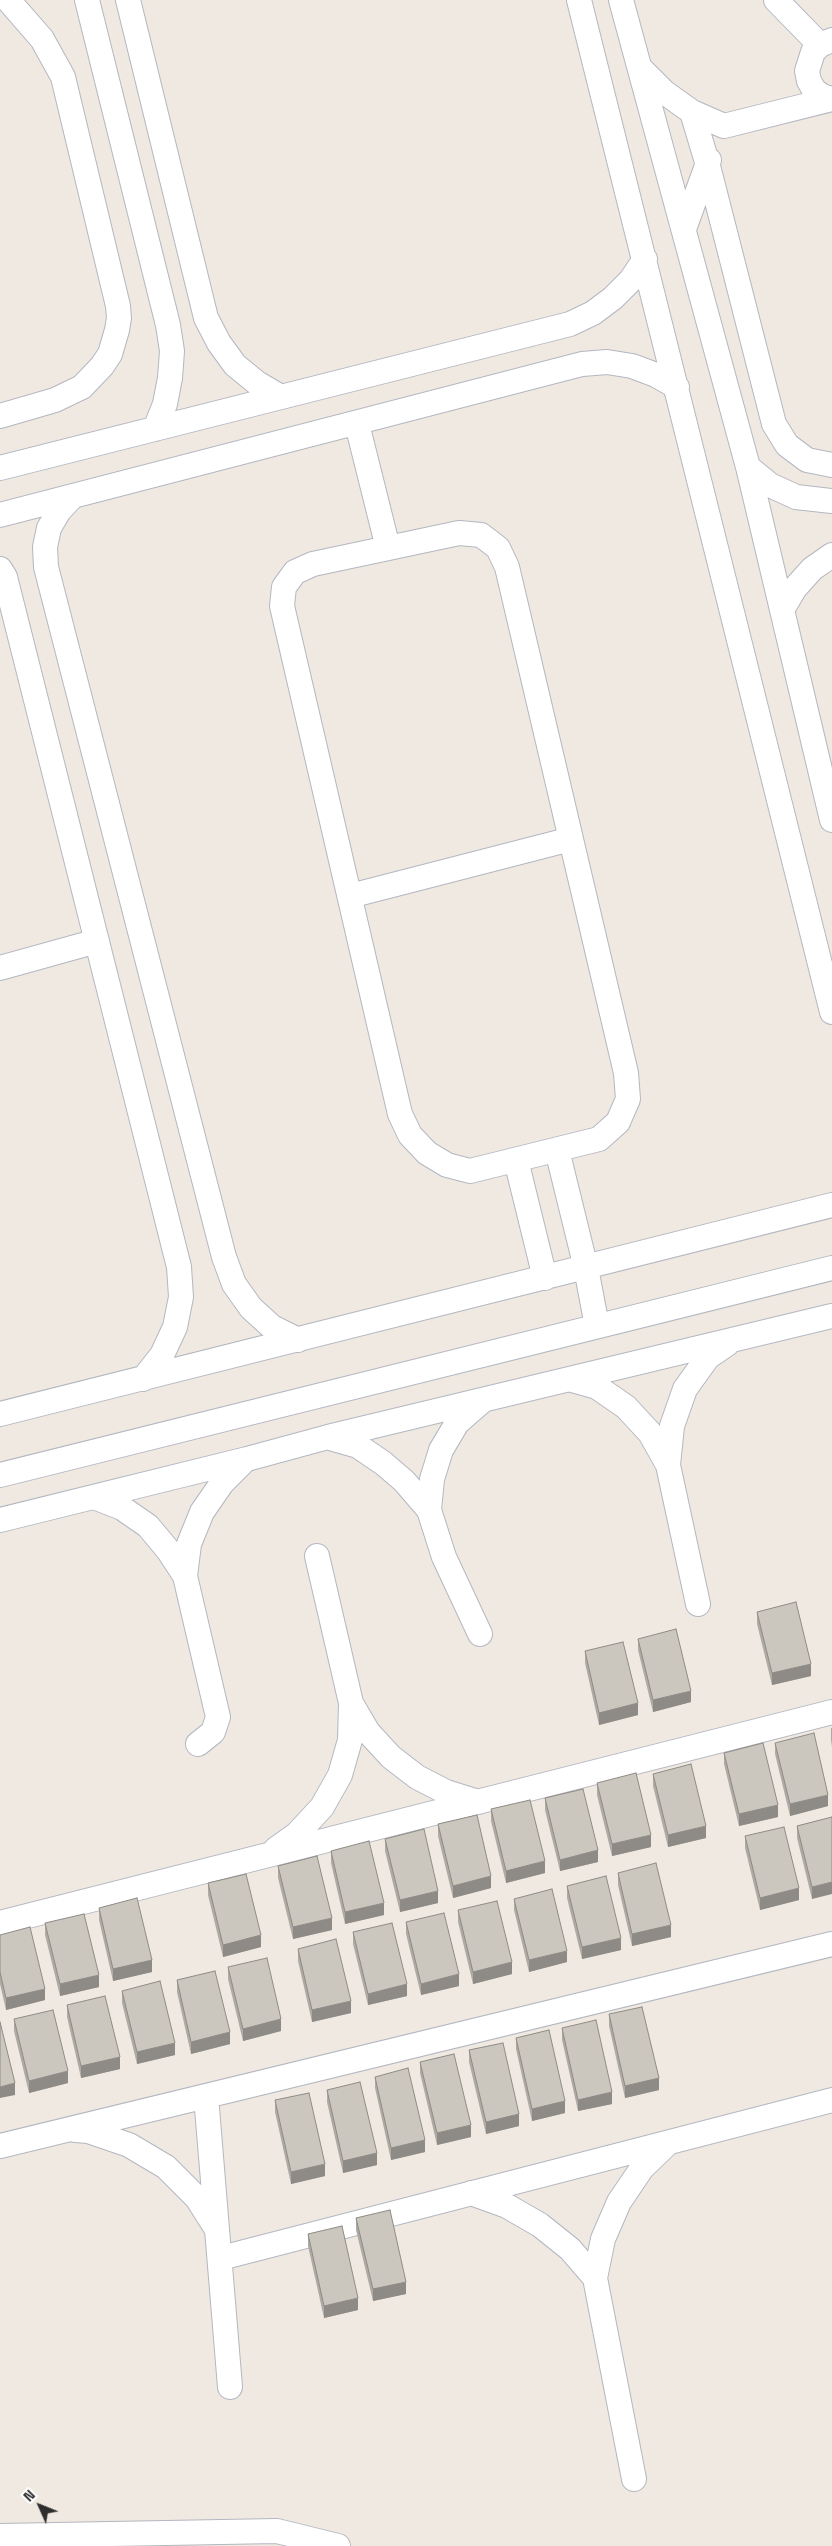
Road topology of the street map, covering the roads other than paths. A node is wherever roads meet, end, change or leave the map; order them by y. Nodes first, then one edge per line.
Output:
1 (8, 0) edge
2 (87, 0) edge
3 (128, 0) edge
4 (579, 0) edge
5 (621, 0) edge
6 (776, 0) edge
7 (826, 42) edge
8 (639, 67) junction
9 (832, 99) edge
10 (692, 112) junction
11 (724, 126) junction
12 (708, 162) junction
13 (684, 229) junction
14 (645, 260) junction
15 (677, 388) junction
16 (281, 397) junction
17 (0, 416) edge
18 (357, 424) junction
19 (155, 430) junction
20 (832, 465) edge
21 (748, 467) junction
22 (0, 468) edge
23 (72, 497) junction
24 (832, 501) edge
25 (0, 515) edge
26 (388, 548) junction
27 (832, 555) edge
28 (0, 569) edge
29 (782, 610) junction
30 (832, 820) edge
31 (571, 838) junction
32 (350, 896) junction
33 (97, 941) junction
34 (0, 968) edge
35 (832, 1012) edge
36 (557, 1150) junction
37 (516, 1160) junction
38 (832, 1189) edge
39 (824, 1207) edge
40 (586, 1268) junction
41 (832, 1268) edge
42 (545, 1278) junction
43 (832, 1316) edge
44 (597, 1326) junction
45 (298, 1340) junction
46 (730, 1341) junction
47 (143, 1378) junction
48 (572, 1380) junction
49 (482, 1402) junction
50 (0, 1414) edge
51 (328, 1437) junction
52 (247, 1459) junction
53 (668, 1464) junction
54 (0, 1475) edge
55 (94, 1497) junction
56 (430, 1510) junction
57 (0, 1520) edge
58 (317, 1556) dead end
59 (185, 1576) junction
60 (698, 1604) dead end
61 (480, 1634) dead end
62 (351, 1704) junction
63 (832, 1712) edge
64 (198, 1744) dead end
65 (478, 1802) junction
66 (267, 1855) junction
67 (0, 1923) edge
68 (832, 1944) edge
69 (206, 2096) junction
70 (832, 2100) edge
71 (68, 2129) junction
72 (669, 2142) junction
73 (0, 2146) edge
74 (471, 2193) junction
75 (219, 2234) junction
76 (221, 2258) junction
77 (595, 2278) junction
78 (230, 2387) dead end
79 (634, 2479) dead end
80 (0, 2536) edge
81 (338, 2546) edge

1 - 17 street
2 - 19 street
3 - 16 street
4 - 14 street
5 - 8 street
6 - 7 street
7 - 9 street
8 - 10 street
8 - 13 street
9 - 11 street
10 - 11 street
10 - 12 street
11 - 12 street
12 - 13 street
12 - 20 street
13 - 21 street
14 - 15 street
14 - 16 street
15 - 18 street
15 - 35 street
16 - 19 street
18 - 23 street
18 - 26 street
19 - 22 street
21 - 24 street
21 - 29 street
23 - 25 street
23 - 45 street
26 - 31 street
26 - 32 street
27 - 29 street
28 - 33 street
29 - 30 street
31 - 32 street
31 - 36 street
32 - 37 street
33 - 34 street
33 - 47 street
36 - 37 street
36 - 40 street
37 - 42 street
38 - 39 street
39 - 40 street
40 - 42 street
40 - 44 street
41 - 44 street
42 - 45 street
43 - 46 street
44 - 54 street
45 - 47 street
46 - 48 street
46 - 53 street
47 - 50 street
48 - 49 street
48 - 53 street
49 - 51 street
49 - 56 street
51 - 52 street
51 - 56 street
52 - 55 street
52 - 59 street
53 - 60 street
55 - 57 street
55 - 59 street
56 - 61 street
58 - 62 street
59 - 64 street
62 - 65 street
62 - 66 street
63 - 65 street
65 - 66 street
66 - 67 street
68 - 69 street
69 - 71 street
69 - 75 street
70 - 72 street
71 - 73 street
71 - 75 street
72 - 74 street
72 - 77 street
74 - 76 street
74 - 77 street
75 - 76 street
76 - 78 street
77 - 79 street
80 - 81 street

